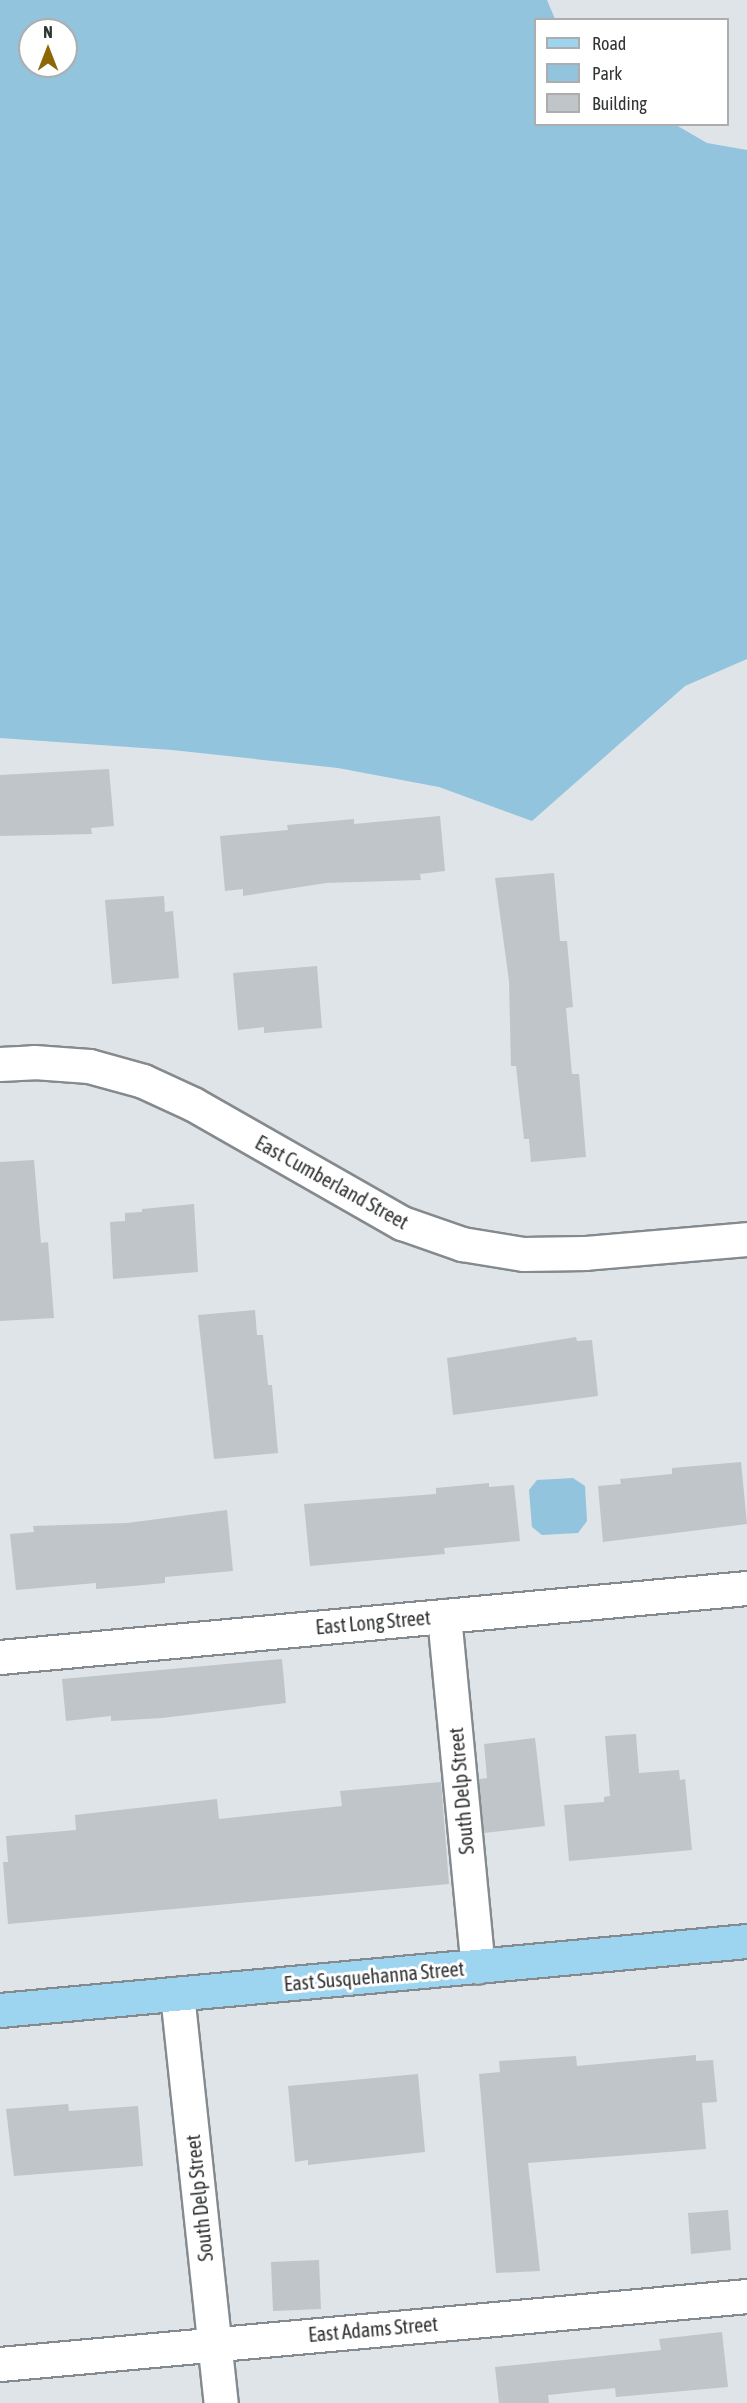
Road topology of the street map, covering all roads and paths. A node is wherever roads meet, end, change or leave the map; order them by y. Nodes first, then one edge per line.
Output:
1 (0, 1065) edge
2 (747, 1239) edge
3 (747, 1588) edge
4 (444, 1616) junction
5 (0, 1657) edge
6 (747, 1941) edge
7 (478, 1966) junction
8 (177, 1994) junction
9 (0, 2010) edge
10 (747, 2296) edge
11 (215, 2344) junction
12 (0, 2364) edge
13 (221, 2403) edge

1 - 2 street, East Cumberland Street
3 - 4 street, East Long Street
4 - 5 street, East Long Street
4 - 7 street, South Delp Street
6 - 7 main road, East Susquehanna Street
7 - 8 main road, East Susquehanna Street
8 - 9 main road, East Susquehanna Street
8 - 11 street, South Delp Street
10 - 11 street, East Adams Street
11 - 12 street, East Adams Street
11 - 13 street, South Delp Street

